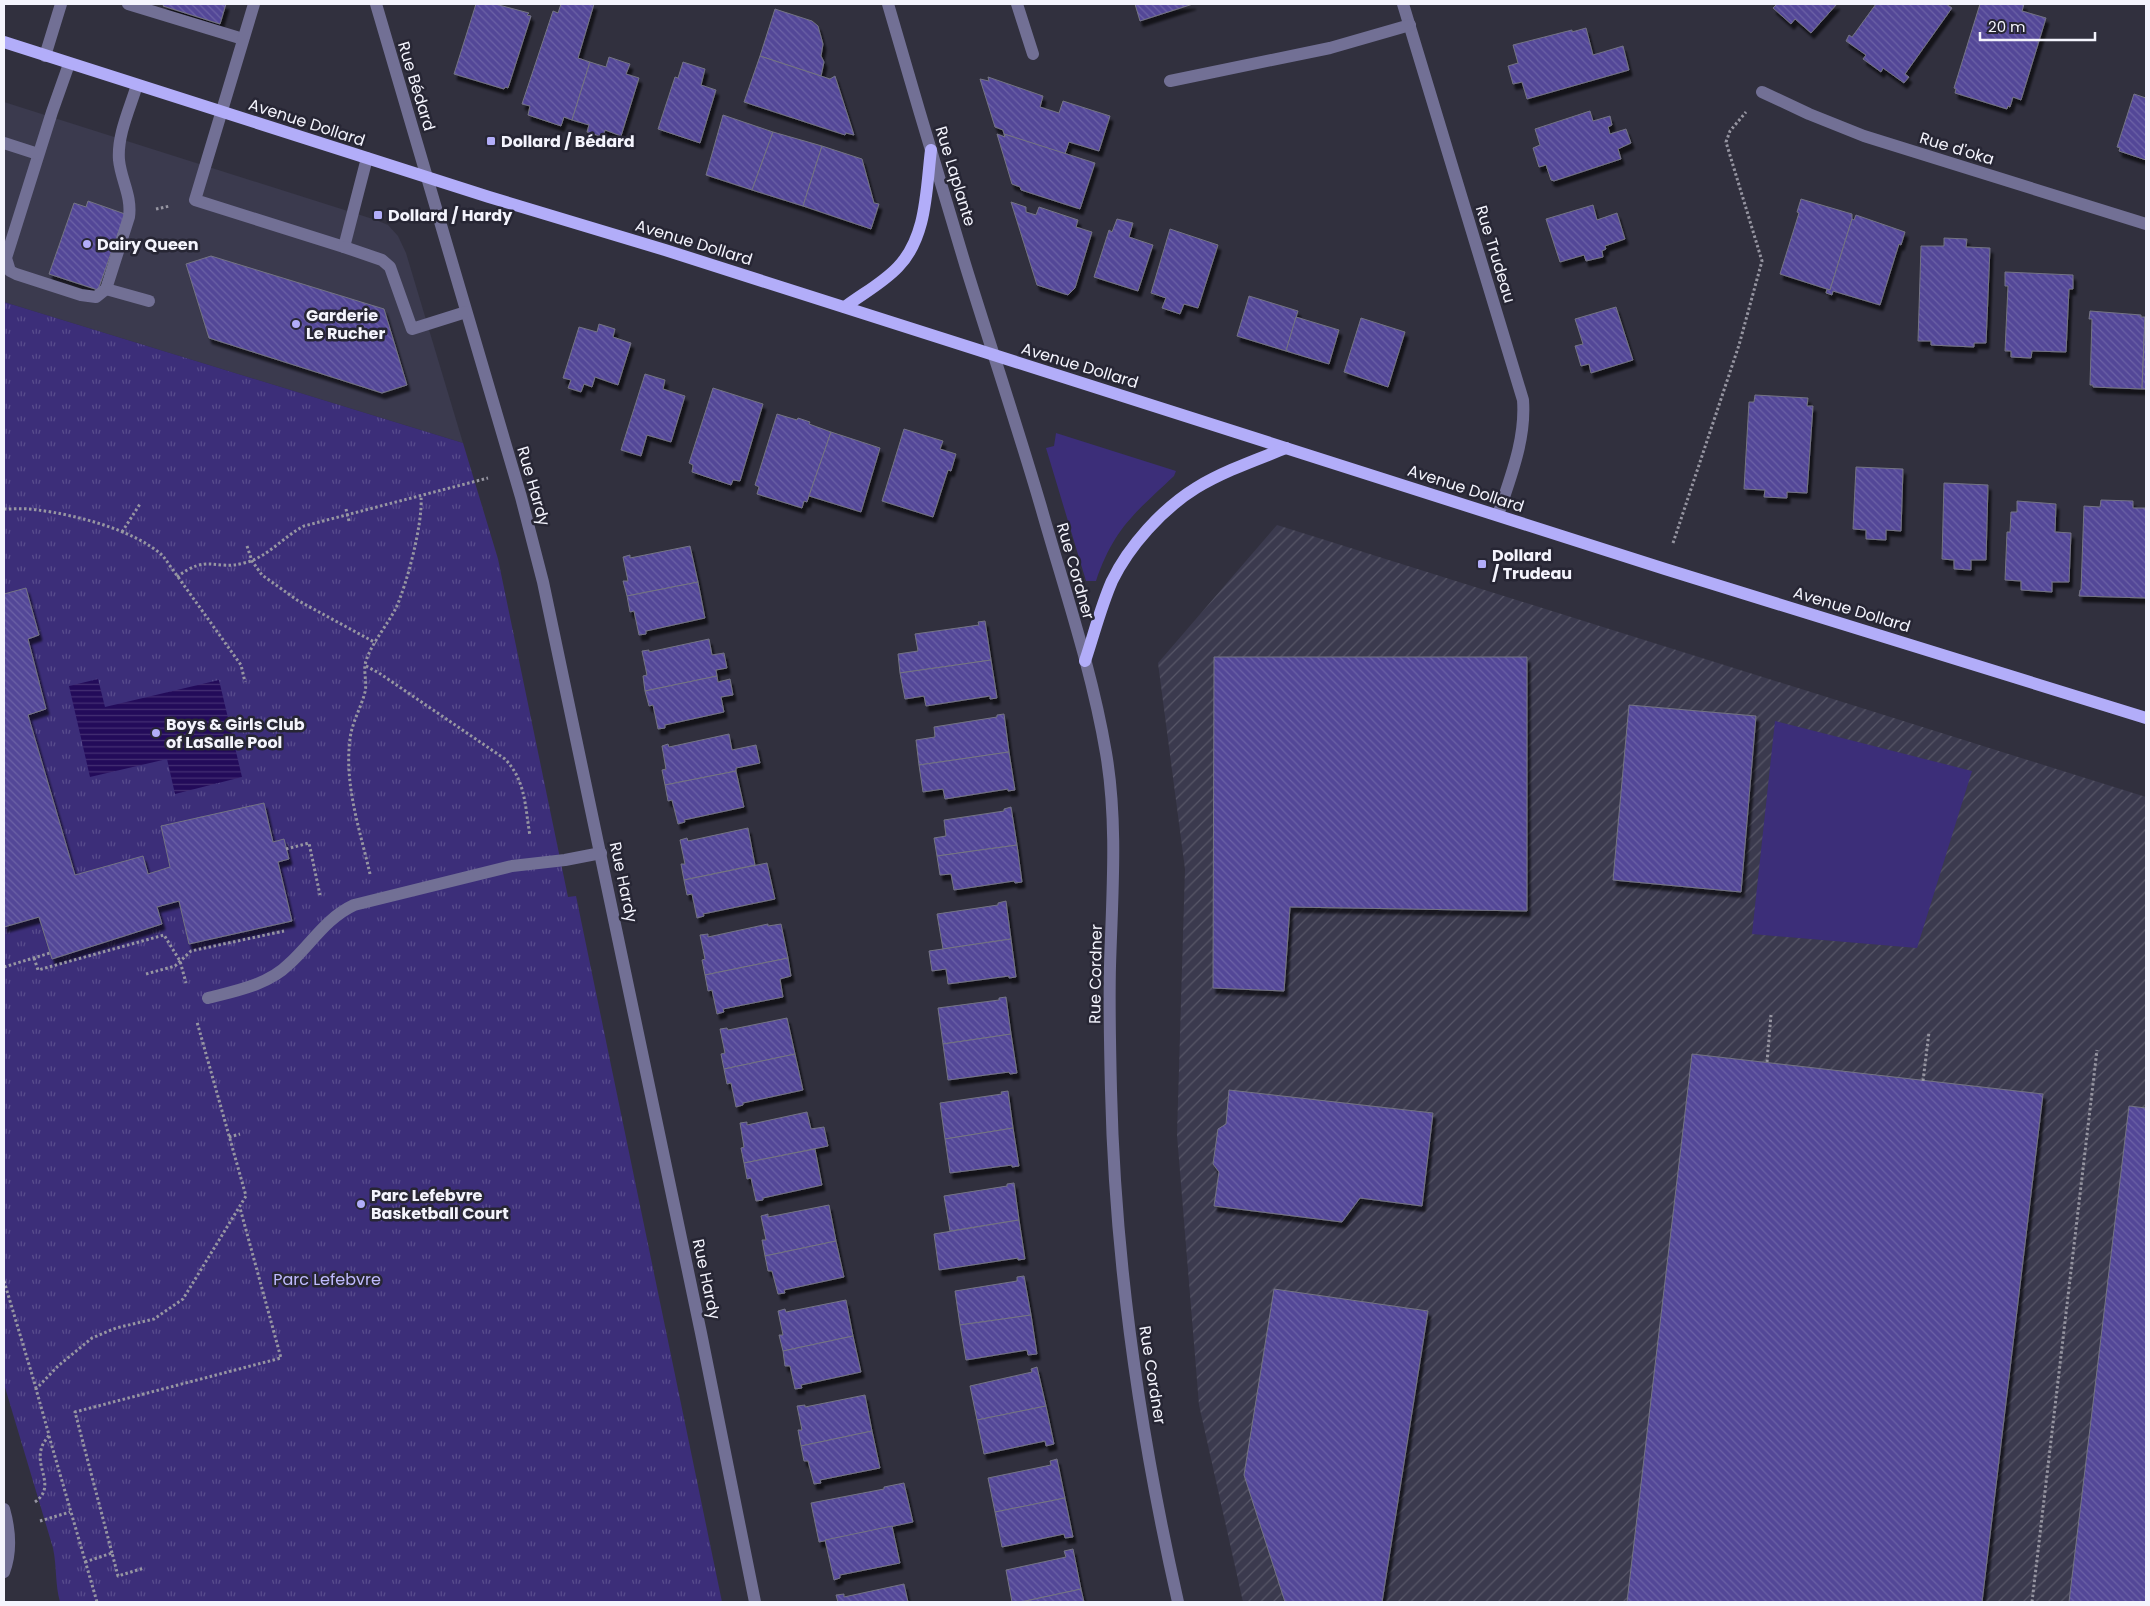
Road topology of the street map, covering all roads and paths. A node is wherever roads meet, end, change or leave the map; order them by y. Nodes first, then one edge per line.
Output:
1 (61, 4) edge
2 (128, 4) edge
3 (254, 4) edge
4 (376, 4) edge
5 (888, 4) edge
6 (1017, 4) edge
7 (1403, 4) edge
8 (1410, 25) junction
9 (243, 39) junction
10 (4, 42) edge
11 (1033, 54) dead end
12 (45, 56) junction
13 (70, 64) junction
14 (1170, 81) dead end
15 (137, 85) junction
16 (1762, 92) dead end
17 (221, 111) junction
18 (1730, 131) dead end
19 (4, 144) edge
20 (931, 150) junction
21 (38, 154) junction
22 (367, 158) junction
23 (428, 177) junction
24 (195, 200) junction
25 (131, 205) junction
26 (2146, 224) edge
27 (344, 247) junction
28 (6, 248) edge
29 (106, 289) junction
30 (149, 301) dead end
31 (845, 307) junction
32 (466, 312) junction
33 (996, 356) junction
34 (1286, 448) junction
35 (478, 481) dead end
36 (421, 497) junction
37 (140, 504) dead end
38 (4, 509) edge
39 (346, 509) dead end
40 (348, 515) junction
41 (1498, 515) junction
42 (1682, 517) dead end
43 (349, 521) dead end
44 (122, 532) junction
45 (247, 546) dead end
46 (252, 561) junction
47 (177, 577) junction
48 (376, 643) junction
49 (1086, 661) junction
50 (365, 666) junction
51 (245, 682) dead end
52 (2146, 718) edge
53 (530, 839) dead end
54 (286, 849) dead end
55 (601, 853) junction
56 (371, 875) dead end
57 (320, 897) dead end
58 (293, 929) dead end
59 (50, 953) dead end
60 (34, 958) junction
61 (180, 961) junction
62 (4, 967) edge
63 (146, 974) dead end
64 (187, 986) dead end
65 (208, 998) dead end
66 (1771, 1015) dead end
67 (196, 1020) dead end
68 (1929, 1032) dead end
69 (2096, 1050) dead end
70 (1767, 1062) dead end
71 (1923, 1081) dead end
72 (240, 1134) dead end
73 (229, 1137) junction
74 (240, 1208) junction
75 (4, 1281) edge
76 (36, 1389) junction
77 (49, 1435) junction
78 (35, 1502) dead end
79 (4, 1510) edge
80 (70, 1512) junction
81 (40, 1521) dead end
82 (112, 1553) junction
83 (85, 1562) junction
84 (144, 1568) dead end
85 (4, 1572) edge
86 (97, 1602) edge
87 (755, 1602) edge
88 (1178, 1602) edge
89 (2032, 1602) edge

1 - 12 street
2 - 9 street
3 - 9 street
4 - 23 street, Rue Bédard
5 - 20 street, Rue Laplante
6 - 11 street
7 - 8 street, Rue Trudeau
8 - 14 street
8 - 41 street, Rue Trudeau
9 - 17 street
10 - 12 main road, Avenue Dollard
12 - 13 main road, Avenue Dollard
13 - 15 main road, Avenue Dollard
13 - 21 street
15 - 17 main road, Avenue Dollard
15 - 25 street
16 - 26 street, Rue d'oka
17 - 22 main road, Avenue Dollard
17 - 24 street
18 - 42 path
19 - 21 street
20 - 31 main road
20 - 33 street, Rue Laplante
21 - 28 street
22 - 23 main road, Avenue Dollard
22 - 27 street
23 - 31 main road, Avenue Dollard
23 - 32 street, Rue Hardy
24 - 25 path
24 - 27 street
25 - 29 street
27 - 32 street
28 - 29 street
29 - 30 street
31 - 33 main road, Avenue Dollard
32 - 55 street, Rue Hardy
33 - 34 main road, Avenue Dollard
33 - 49 street, Rue Cordner
34 - 41 main road, Avenue Dollard
34 - 49 main road
35 - 36 path
36 - 40 path
36 - 48 path
37 - 44 path
38 - 44 path
39 - 40 path
40 - 43 path
40 - 46 path
41 - 52 main road, Avenue Dollard
44 - 47 path
45 - 46 path
46 - 47 path
46 - 48 path
47 - 51 path
48 - 50 path
49 - 88 street, Rue Cordner
50 - 53 path
50 - 56 path
54 - 57 path
55 - 65 street
55 - 87 street, Rue Hardy
58 - 61 path
59 - 60 path
60 - 61 path
60 - 62 path
61 - 63 path
61 - 64 path
66 - 70 path
67 - 73 path
68 - 71 path
69 - 89 path
72 - 73 path
73 - 74 path
74 - 76 path
74 - 82 path
75 - 76 path
76 - 77 path
77 - 78 path
77 - 80 path
79 - 85 street
80 - 81 path
80 - 83 path
82 - 83 path
82 - 84 path
83 - 86 path

